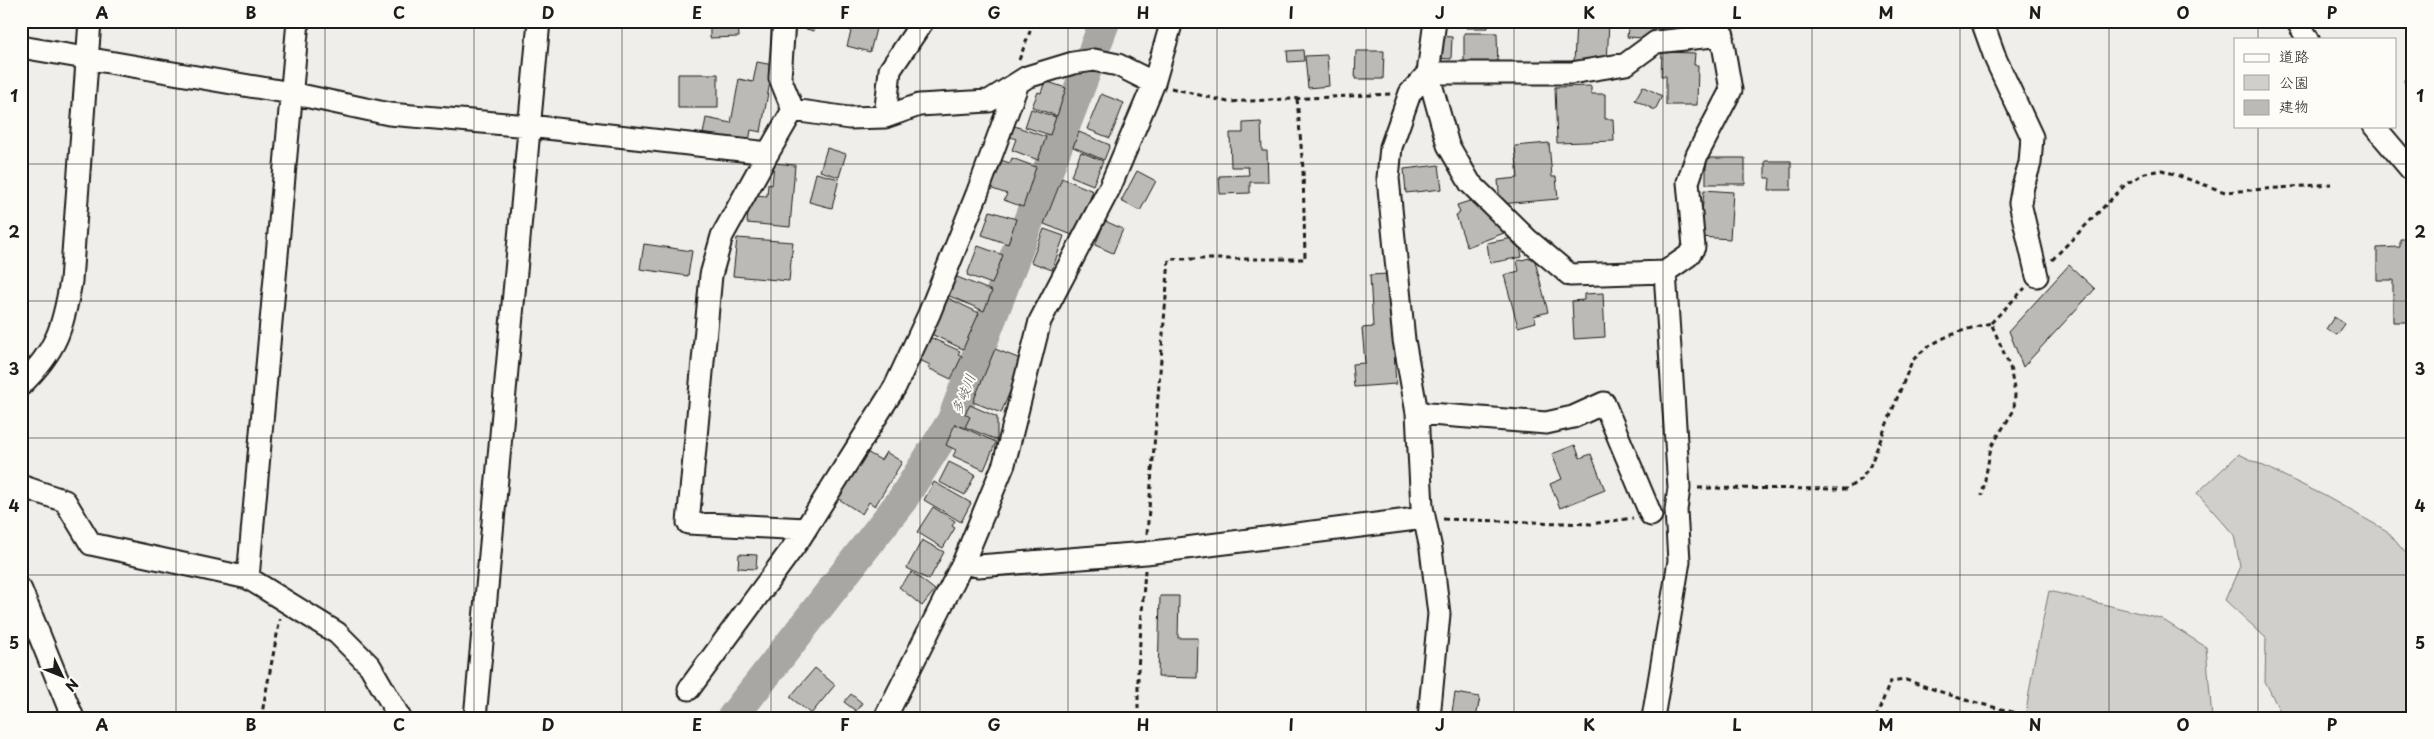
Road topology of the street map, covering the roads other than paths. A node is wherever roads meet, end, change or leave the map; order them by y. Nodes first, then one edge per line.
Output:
1 (90, 21) edge
2 (298, 21) edge
3 (539, 21) edge
4 (784, 21) edge
5 (923, 21) edge
6 (1172, 21) edge
7 (1435, 21) edge
8 (1982, 21) edge
9 (2297, 21) edge
10 (1721, 28) edge
11 (2307, 38) edge
12 (21, 46) edge
13 (88, 58) junction
14 (1428, 73) junction
15 (1154, 83) junction
16 (1014, 85) junction
17 (291, 93) junction
18 (793, 110) junction
19 (885, 117) junction
20 (529, 126) junction
21 (2376, 128) edge
22 (768, 152) junction
23 (2413, 172) edge
24 (1665, 272) junction
25 (2037, 276) road end
26 (21, 385) edge
27 (1417, 413) junction
28 (21, 486) edge
29 (1651, 515) road end
30 (1424, 518) junction
31 (806, 529) junction
32 (963, 563) junction
33 (248, 578) junction
34 (21, 590) edge
35 (689, 689) dead end
36 (72, 718) edge
37 (400, 718) edge
38 (475, 718) edge
39 (885, 718) edge
40 (1429, 718) edge
41 (1653, 718) edge

1 - 13 street
2 - 17 street
3 - 20 street
4 - 18 street
5 - 19 street
6 - 15 street
7 - 14 street
8 - 25 street
9 - 11 street
10 - 14 street
10 - 24 street
12 - 13 street
13 - 17 street
13 - 26 street
14 - 24 street
14 - 27 street
15 - 16 street
15 - 32 street
16 - 19 street
16 - 31 street
17 - 20 street
17 - 33 street
18 - 19 street
18 - 22 street
20 - 22 street
20 - 38 street
21 - 23 street
22 - 31 street
24 - 41 street
27 - 29 street
27 - 30 street
28 - 33 street
30 - 32 street
30 - 40 street
31 - 35 street
32 - 39 street
33 - 37 street
34 - 36 street

